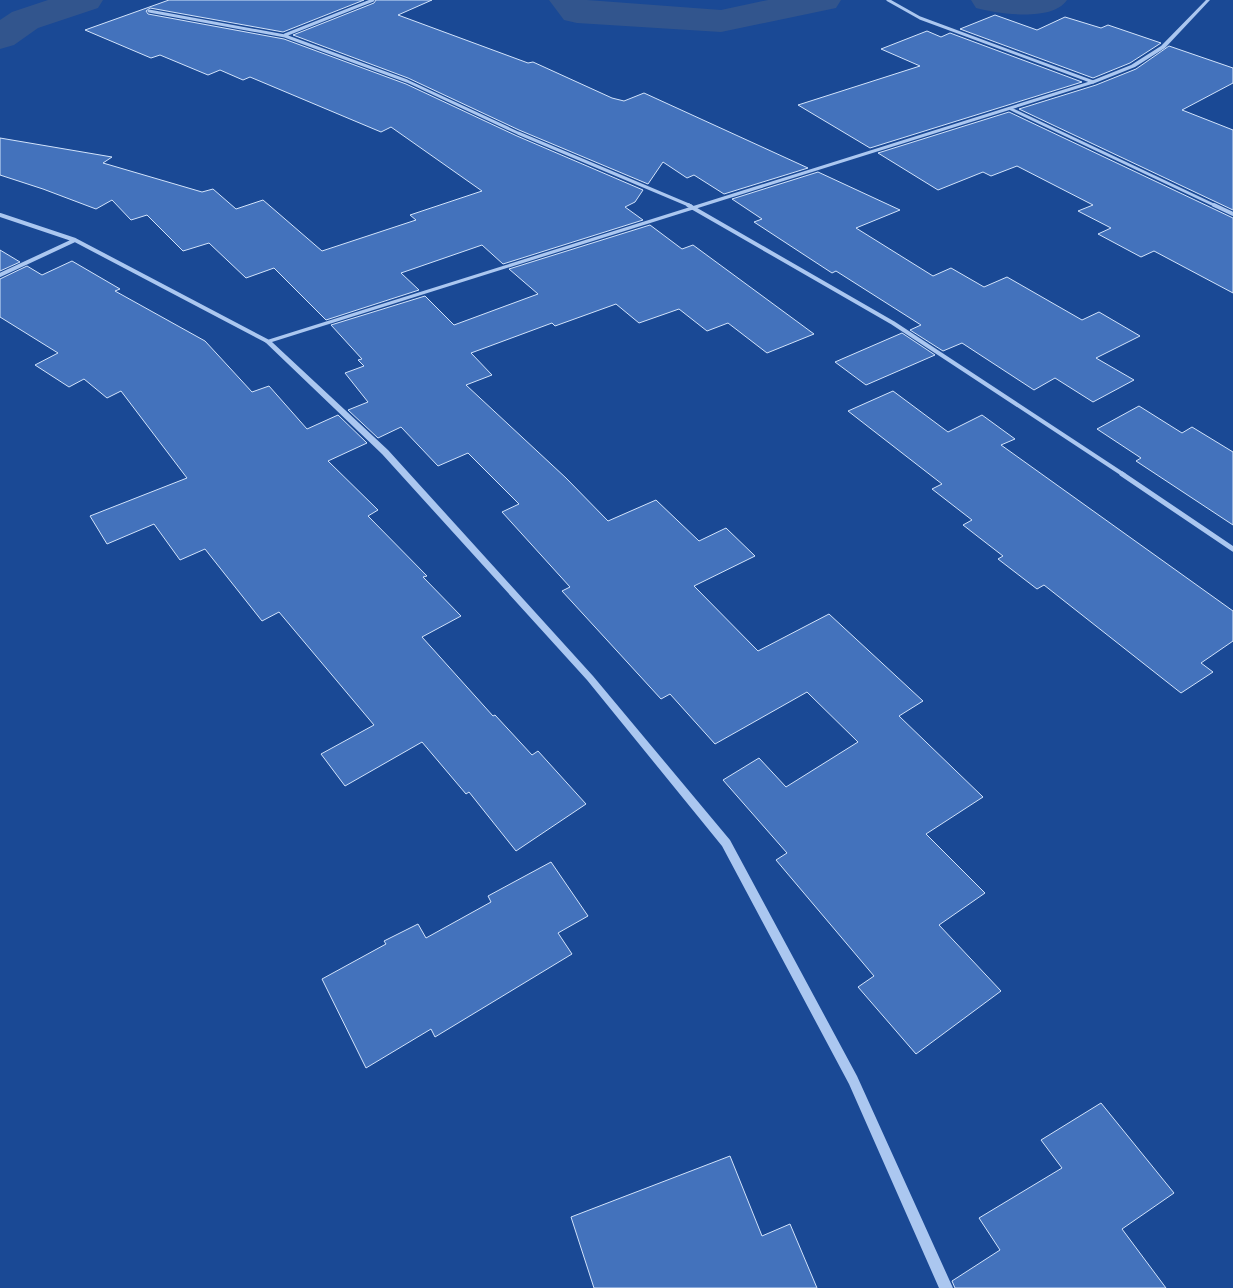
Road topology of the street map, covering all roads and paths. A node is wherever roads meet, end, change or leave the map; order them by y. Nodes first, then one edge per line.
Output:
1 (373, 0) edge
2 (888, 0) edge
3 (1208, 0) edge
4 (149, 11) dead end
5 (284, 36) junction
6 (1093, 82) junction
7 (1011, 110) junction
8 (694, 207) junction
9 (1233, 214) edge
10 (0, 215) edge
11 (75, 240) junction
12 (0, 275) edge
13 (267, 341) junction
14 (1233, 549) edge
15 (946, 1288) edge

1 - 5 street
2 - 6 street
3 - 6 street
4 - 5 street
5 - 8 street
6 - 7 street
7 - 8 street
7 - 9 street
8 - 13 street
8 - 14 street
10 - 11 street
11 - 12 street
11 - 13 street
13 - 15 street

